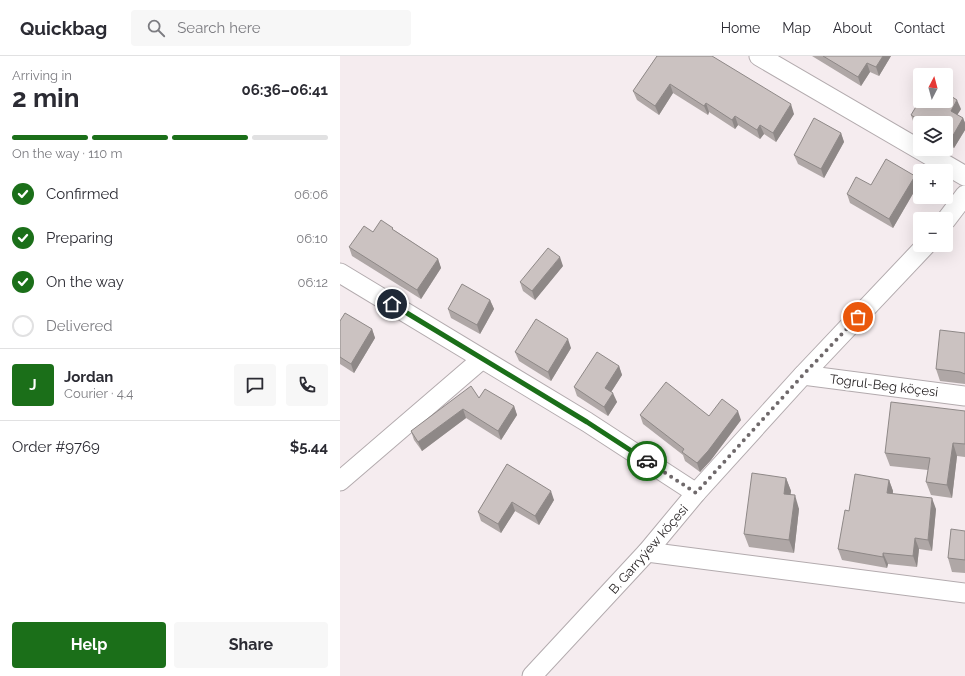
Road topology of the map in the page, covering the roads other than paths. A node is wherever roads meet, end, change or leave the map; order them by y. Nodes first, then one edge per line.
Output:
1 (759, 56) edge
2 (965, 176) edge
3 (919, 252) edge
4 (340, 273) edge
5 (482, 358) junction
6 (803, 375) junction
7 (965, 396) edge
8 (340, 481) edge
9 (696, 493) junction
10 (646, 552) junction
11 (965, 593) edge
12 (532, 676) edge

1 - 2 street
3 - 6 street, B. Garryýew köçesi
4 - 5 street
5 - 8 street
5 - 9 street
6 - 7 street, Togrul-Beg köçesi
6 - 9 street, B. Garryýew köçesi
9 - 10 street, B. Garryýew köçesi
10 - 11 street
10 - 12 street, B. Garryýew köçesi

